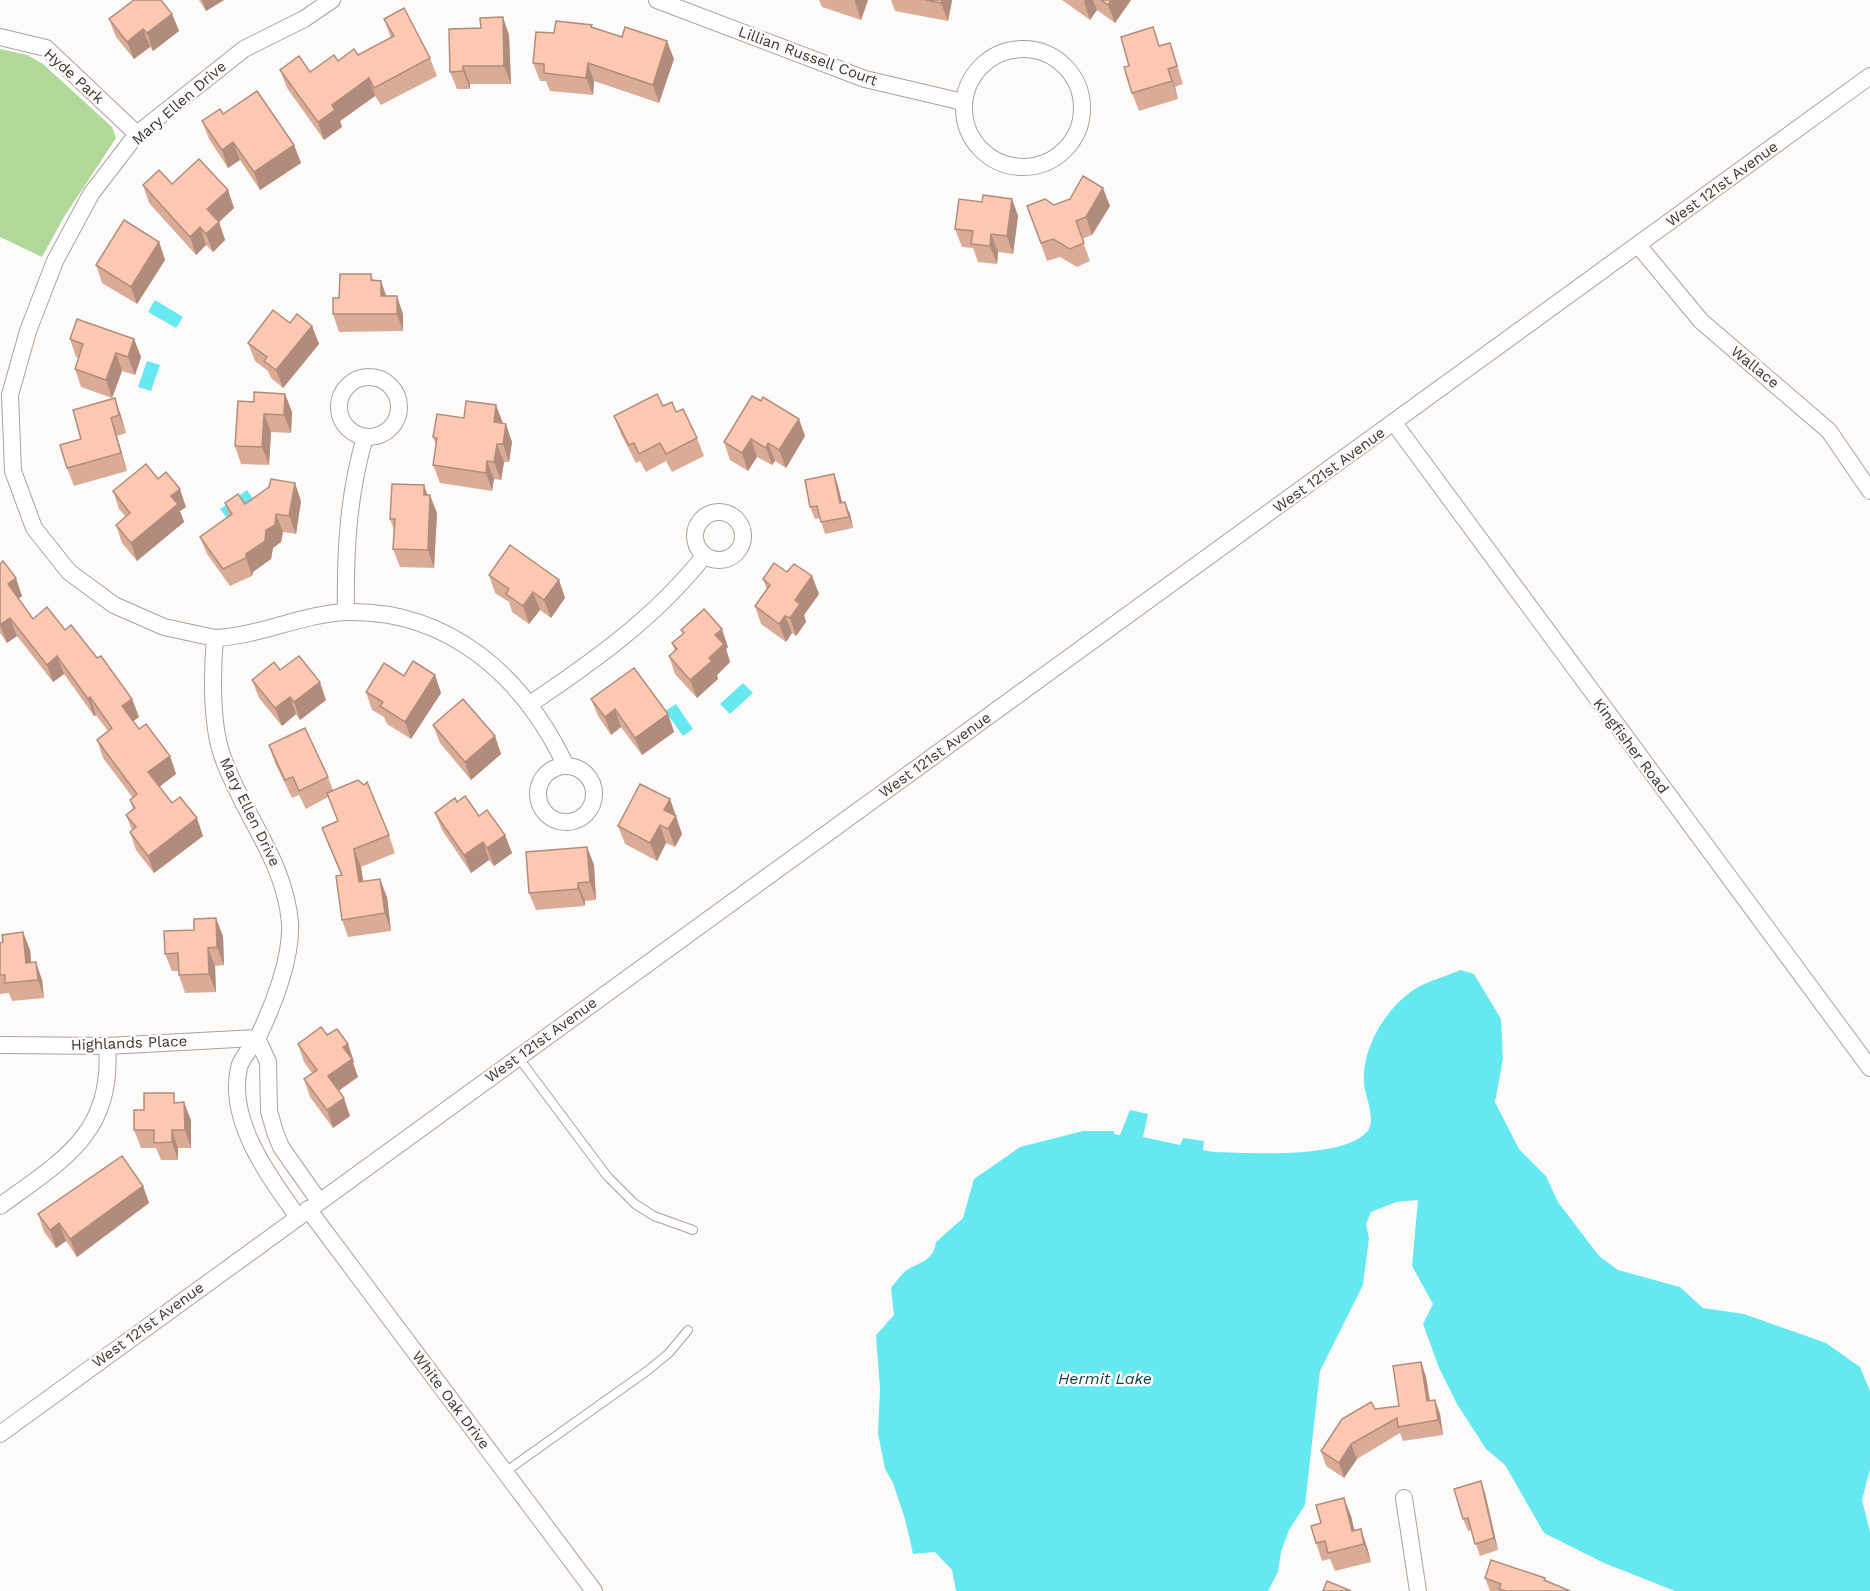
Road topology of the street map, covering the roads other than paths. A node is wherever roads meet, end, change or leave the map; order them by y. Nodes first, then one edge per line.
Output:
1 (332, 0) edge
2 (657, 0) edge
3 (0, 37) edge
4 (1870, 76) edge
5 (963, 102) junction
6 (138, 134) junction
7 (1638, 245) junction
8 (1394, 423) junction
9 (365, 437) dead end
10 (6, 473) edge
11 (1870, 491) edge
12 (704, 556) dead end
13 (346, 612) junction
14 (215, 638) junction
15 (530, 704) junction
16 (566, 766) dead end
17 (257, 1038) junction
18 (0, 1045) edge
19 (107, 1046) junction
20 (518, 1057) junction
21 (1870, 1068) edge
22 (0, 1206) edge
23 (308, 1209) junction
24 (693, 1230) dead end
25 (688, 1330) dead end
26 (0, 1434) edge
27 (505, 1472) junction
28 (1404, 1498) dead end
29 (594, 1591) edge
30 (1418, 1591) edge

1 - 6 street, Mary Ellen Drive
2 - 5 street, Lillian Russell Court
3 - 6 street, Hyde Park
4 - 7 street, West 121st Avenue
5 - 5 street
6 - 10 street, Mary Ellen Drive
7 - 8 street, West 121st Avenue
7 - 11 street, Wallace
8 - 20 street, West 121st Avenue
8 - 21 street, Kingfisher Road
9 - 13 street
10 - 14 street, Mary Ellen Drive
12 - 15 street
13 - 14 street
13 - 15 street
14 - 17 street, Mary Ellen Drive
15 - 16 street
17 - 19 street, Highlands Place
17 - 23 street
17 - 23 street, Mary Ellen Drive
18 - 19 street, Highlands Place
19 - 22 street
20 - 23 street, West 121st Avenue
20 - 24 lane
23 - 26 street, West 121st Avenue
23 - 27 street, White Oak Drive
25 - 27 lane
27 - 29 street, White Oak Drive
28 - 30 street

